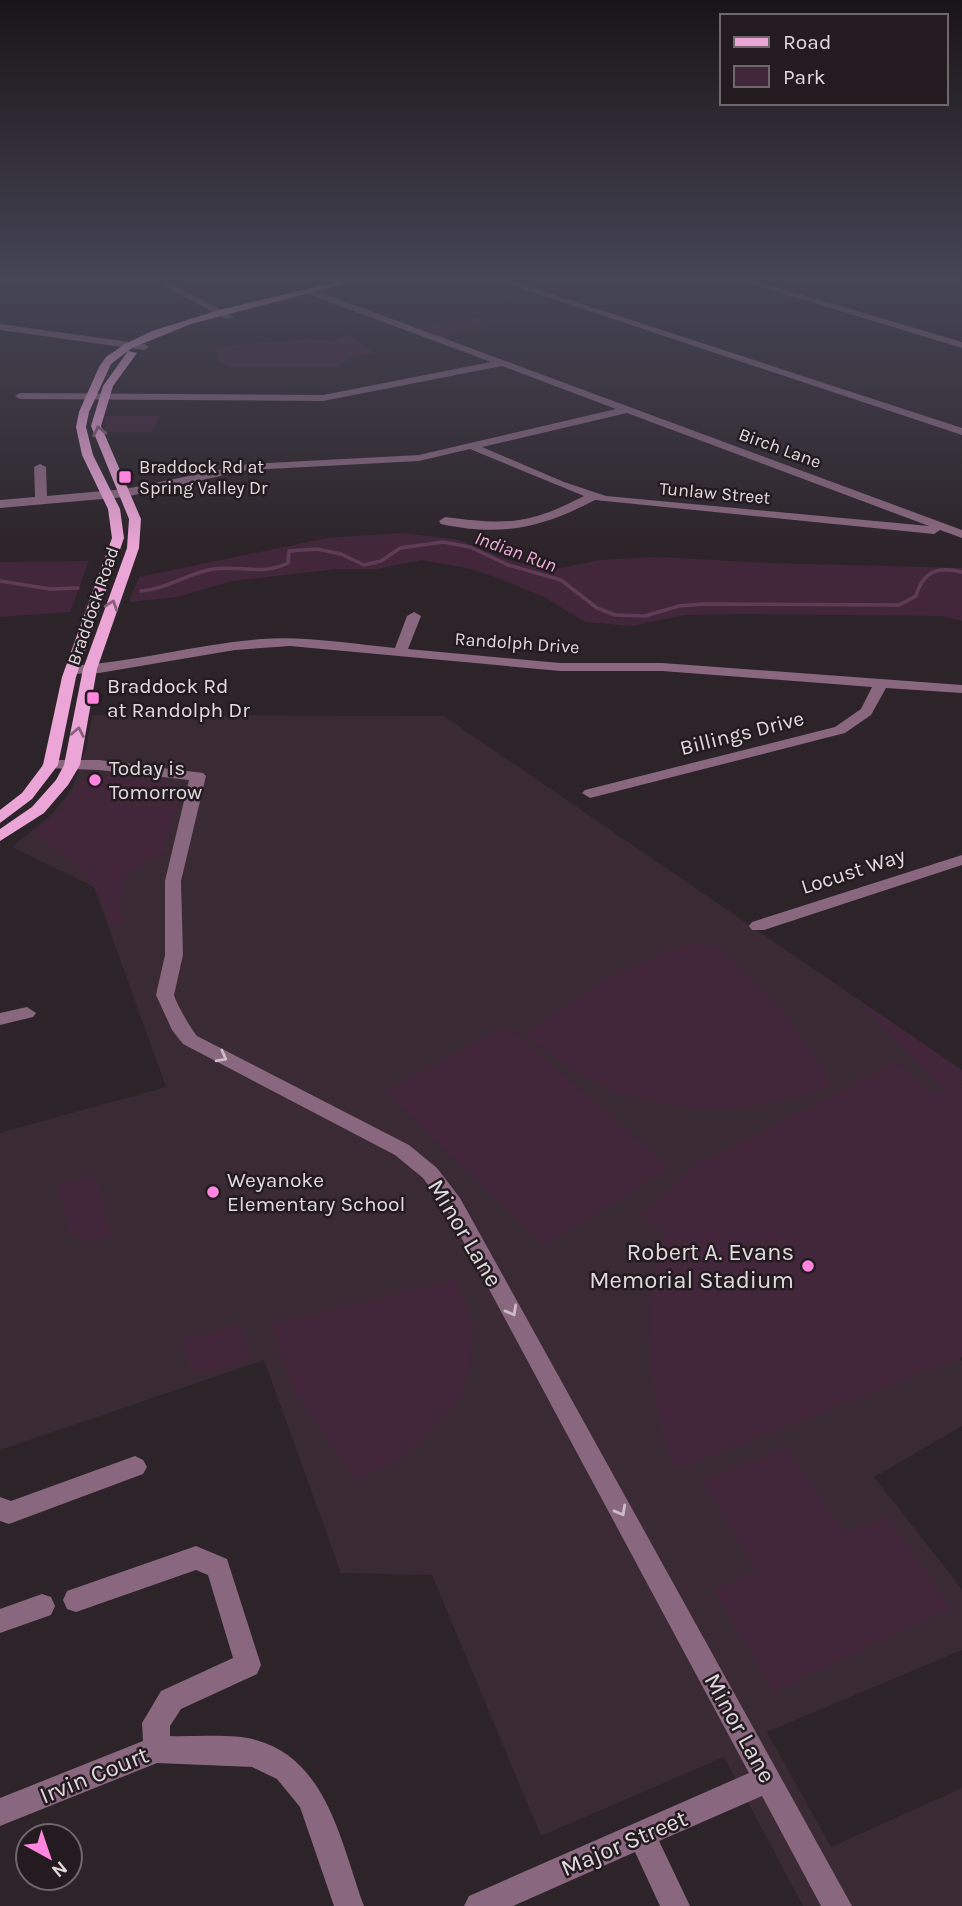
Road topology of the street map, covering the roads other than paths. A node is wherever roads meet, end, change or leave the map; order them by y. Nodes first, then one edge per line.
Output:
1 (105, 371) edge
2 (118, 371) edge
3 (464, 371) edge
4 (519, 371) edge
5 (776, 371) edge
6 (20, 396) dead end
7 (92, 396) junction
8 (106, 396) junction
9 (626, 410) junction
10 (962, 432) edge
11 (474, 447) junction
12 (40, 467) dead end
13 (125, 493) junction
14 (109, 495) junction
15 (593, 496) junction
16 (41, 501) junction
17 (877, 502) junction
18 (0, 504) edge
19 (445, 521) dead end
20 (869, 524) junction
21 (962, 534) edge
22 (414, 616) dead end
23 (401, 652) junction
24 (71, 670) junction
25 (90, 670) junction
26 (880, 683) junction
27 (962, 689) edge
28 (50, 765) junction
29 (72, 765) junction
30 (590, 793) dead end
31 (0, 818) edge
32 (0, 836) edge
33 (962, 860) edge
34 (758, 926) dead end
35 (27, 1013) dead end
36 (0, 1018) edge
37 (135, 1467) dead end
38 (0, 1508) edge
39 (76, 1600) dead end
40 (42, 1606) dead end
41 (0, 1621) edge
42 (157, 1749) junction
43 (768, 1779) junction
44 (0, 1812) edge
45 (642, 1836) junction
46 (349, 1906) edge
47 (479, 1906) edge
48 (675, 1906) edge
49 (837, 1906) edge

1 - 7 main road, Braddock Road
2 - 8 main road, Braddock Road
3 - 8 street
4 - 9 street, Birch Lane
5 - 10 street
6 - 7 street
7 - 8 street
7 - 14 main road, Braddock Road
13 -> 8 main road, Braddock Road
9 - 11 street
9 - 17 street, Birch Lane
11 - 13 street
11 - 15 street, Tunlaw Street
12 - 16 street
13 - 14 street
25 -> 13 main road, Braddock Road
14 - 16 street
14 - 24 main road, Braddock Road
15 - 19 street
15 - 20 street, Tunlaw Street
16 - 18 street
17 - 20 street
17 - 21 street, Birch Lane
20 - 21 street, Tunlaw Street
22 - 23 street
23 - 25 street, Randolph Drive
23 - 26 street, Randolph Drive
24 - 25 street, Randolph Drive
24 - 28 main road, Braddock Road
29 -> 25 main road, Braddock Road
26 - 27 street, Randolph Drive
26 - 30 street, Billings Drive
28 - 29 street, Minor Lane
28 - 31 main road, Braddock Road
29 - 32 main road, Braddock Road
29 -> 43 street, Minor Lane
33 - 34 street, Locust Way
35 - 36 street
37 - 38 street
39 - 42 street
40 - 41 street
42 - 44 street, Irvin Court
42 - 46 street, Irvin Court
43 - 45 street, Major Street
43 - 49 street, Minor Lane
45 - 47 street, Major Street
45 - 48 street

